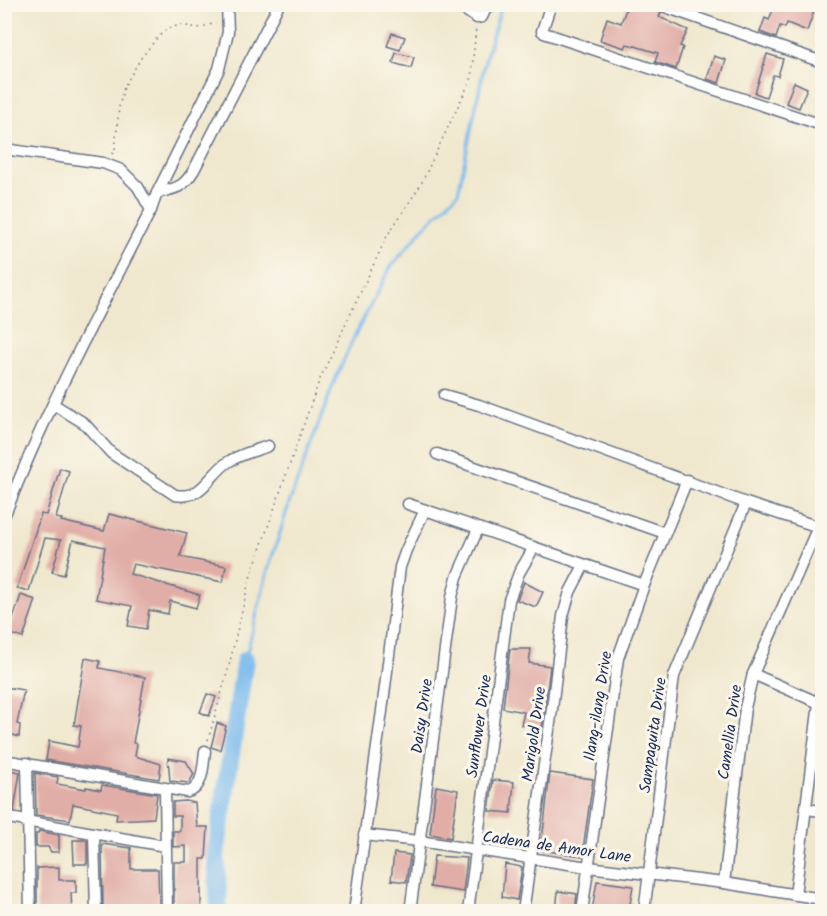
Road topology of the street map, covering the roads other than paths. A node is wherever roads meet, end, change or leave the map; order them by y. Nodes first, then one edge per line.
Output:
1 (279, 4) edge
2 (456, 4) edge
3 (488, 4) edge
4 (551, 4) edge
5 (657, 4) edge
6 (226, 7) edge
7 (822, 62) edge
8 (822, 125) edge
9 (4, 149) edge
10 (157, 193) junction
11 (151, 210) junction
12 (444, 395) dead end
13 (54, 404) junction
14 (268, 446) dead end
15 (437, 454) dead end
16 (687, 480) junction
17 (746, 503) junction
18 (408, 504) dead end
19 (425, 510) junction
20 (4, 517) edge
21 (820, 527) edge
22 (478, 530) junction
23 (665, 533) junction
24 (533, 549) junction
25 (584, 565) junction
26 (644, 585) junction
27 (753, 674) junction
28 (820, 699) edge
29 (205, 750) road end
30 (4, 760) edge
31 (27, 764) junction
32 (165, 790) junction
33 (806, 809) junction
34 (822, 811) edge
35 (4, 817) edge
36 (27, 820) junction
37 (94, 834) junction
38 (364, 835) junction
39 (419, 841) junction
40 (165, 846) junction
41 (476, 850) junction
42 (529, 859) junction
43 (588, 867) junction
44 (649, 874) junction
45 (724, 883) junction
46 (795, 895) junction
47 (822, 899) edge
48 (30, 912) edge
49 (96, 912) edge
50 (167, 912) edge
51 (354, 912) edge
52 (410, 912) edge
53 (468, 912) edge
54 (523, 912) edge
55 (582, 912) edge
56 (644, 912) edge

1 - 10 street
2 - 3 street
4 - 8 street
5 - 7 street
6 - 10 street
9 - 11 street
10 - 11 street
11 - 13 street
12 - 16 street
13 - 14 street
13 - 20 street
15 - 23 street
16 - 17 street
16 - 23 street, Ilang-ilang Drive
17 - 21 street
17 - 44 street, Sampaguita Drive
18 - 19 street
19 - 22 street
19 - 38 street
21 - 27 street, Camellia Drive
22 - 24 street
22 - 39 street, Daisy Drive
23 - 26 street, Ilang-ilang Drive
24 - 25 street
24 - 41 street, Sunflower Drive
25 - 26 street
25 - 42 street, Marigold Drive
26 - 43 street, Ilang-ilang Drive
27 - 28 street
27 - 45 street, Camellia Drive
28 - 33 street
29 - 32 street
30 - 31 street
31 - 32 street
31 - 36 street
32 - 40 street
33 - 34 street
33 - 46 street
35 - 36 street
36 - 37 street
36 - 48 street
37 - 40 street
37 - 49 street
38 - 39 street, Cadena de Amor Lane
38 - 51 street
39 - 41 street, Cadena de Amor Lane
39 - 52 street, Daisy Drive
40 - 50 street
41 - 42 street, Cadena de Amor Lane
41 - 53 street, Sunflower Drive
42 - 43 street, Cadena de Amor Lane
42 - 54 street, Marigold Drive
43 - 44 street, Cadena de Amor Lane
43 - 55 street, Ilang-ilang Drive
44 - 45 street, Cadena de Amor Lane
44 - 56 street, Sampaguita Drive
45 - 46 street, Cadena de Amor Lane
46 - 47 street, Cadena de Amor Lane

